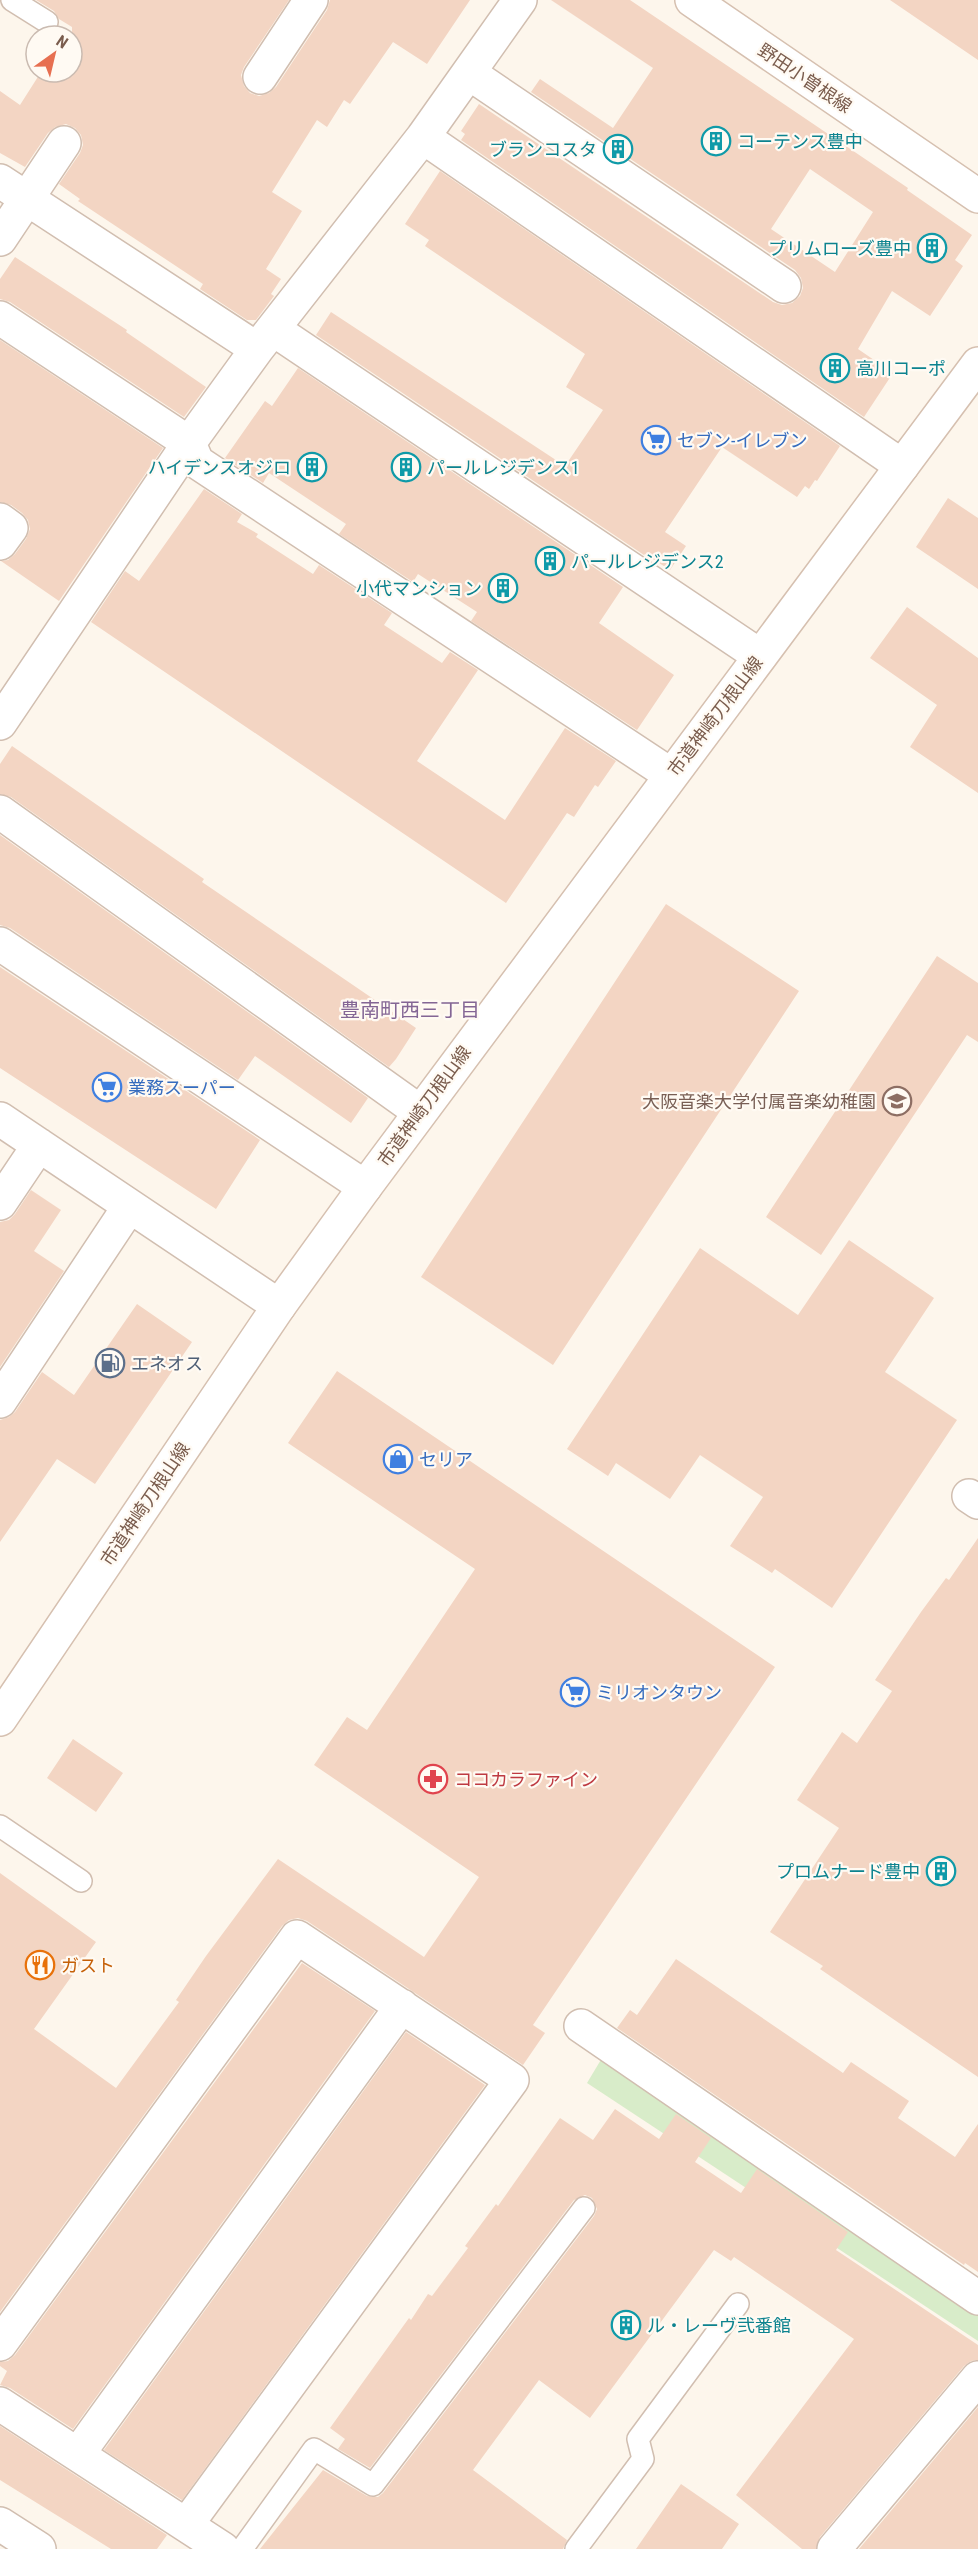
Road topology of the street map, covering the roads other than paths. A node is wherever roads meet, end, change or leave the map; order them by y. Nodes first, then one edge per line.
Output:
1 (12, 0) edge
2 (311, 0) edge
3 (520, 0) edge
4 (692, 0) edge
5 (47, 22) dead end
6 (469, 73) junction
7 (260, 77) dead end
8 (423, 137) junction
9 (64, 143) dead end
10 (0, 181) edge
11 (978, 196) edge
12 (27, 198) junction
13 (0, 238) edge
14 (784, 286) dead end
15 (0, 318) edge
16 (265, 339) junction
17 (978, 364) edge
18 (189, 442) junction
19 (902, 466) junction
20 (0, 520) edge
21 (0, 543) edge
22 (760, 656) junction
23 (3, 711) edge
24 (671, 775) junction
25 (0, 812) edge
26 (0, 944) edge
27 (420, 1112) junction
28 (0, 1119) edge
29 (39, 1145) junction
30 (365, 1187) junction
31 (0, 1203) edge
32 (129, 1207) junction
33 (279, 1306) junction
34 (0, 1401) edge
35 (0, 1719) edge
36 (0, 1826) edge
37 (81, 1881) dead end
38 (402, 2006) junction
39 (582, 2026) dead end
40 (584, 2208) dead end
41 (978, 2298) edge
42 (738, 2304) dead end
43 (0, 2344) edge
44 (978, 2378) edge
45 (0, 2404) edge
46 (78, 2454) junction
47 (0, 2524) edge
48 (187, 2524) junction
49 (39, 2549) edge
50 (223, 2549) edge
51 (242, 2549) edge
52 (576, 2549) edge
53 (834, 2549) edge

1 - 5 lane
2 - 7 street
3 - 6 street
4 - 11 street, 野田小曽根線
6 - 8 street
6 - 14 street
8 - 16 street
8 - 19 street
9 - 12 street
10 - 12 street
12 - 13 street
12 - 16 street
15 - 18 street
16 - 18 street
16 - 22 street
17 - 19 street, 市道神崎刀根山線
18 - 23 street
18 - 24 street
19 - 22 street, 市道神崎刀根山線
20 - 21 street
22 - 24 street, 市道神崎刀根山線
24 - 27 street, 市道神崎刀根山線
25 - 27 street
26 - 30 street
27 - 30 street, 市道神崎刀根山線
28 - 29 street
29 - 31 street
29 - 32 street
30 - 33 street, 市道神崎刀根山線
32 - 33 street
32 - 34 street
33 - 35 street, 市道神崎刀根山線
36 - 37 lane
38 - 43 street
38 - 46 street
38 - 48 street
39 - 41 street
40 - 51 lane
42 - 52 lane
44 - 53 street
45 - 46 street
46 - 48 street
47 - 49 street
48 - 50 street

